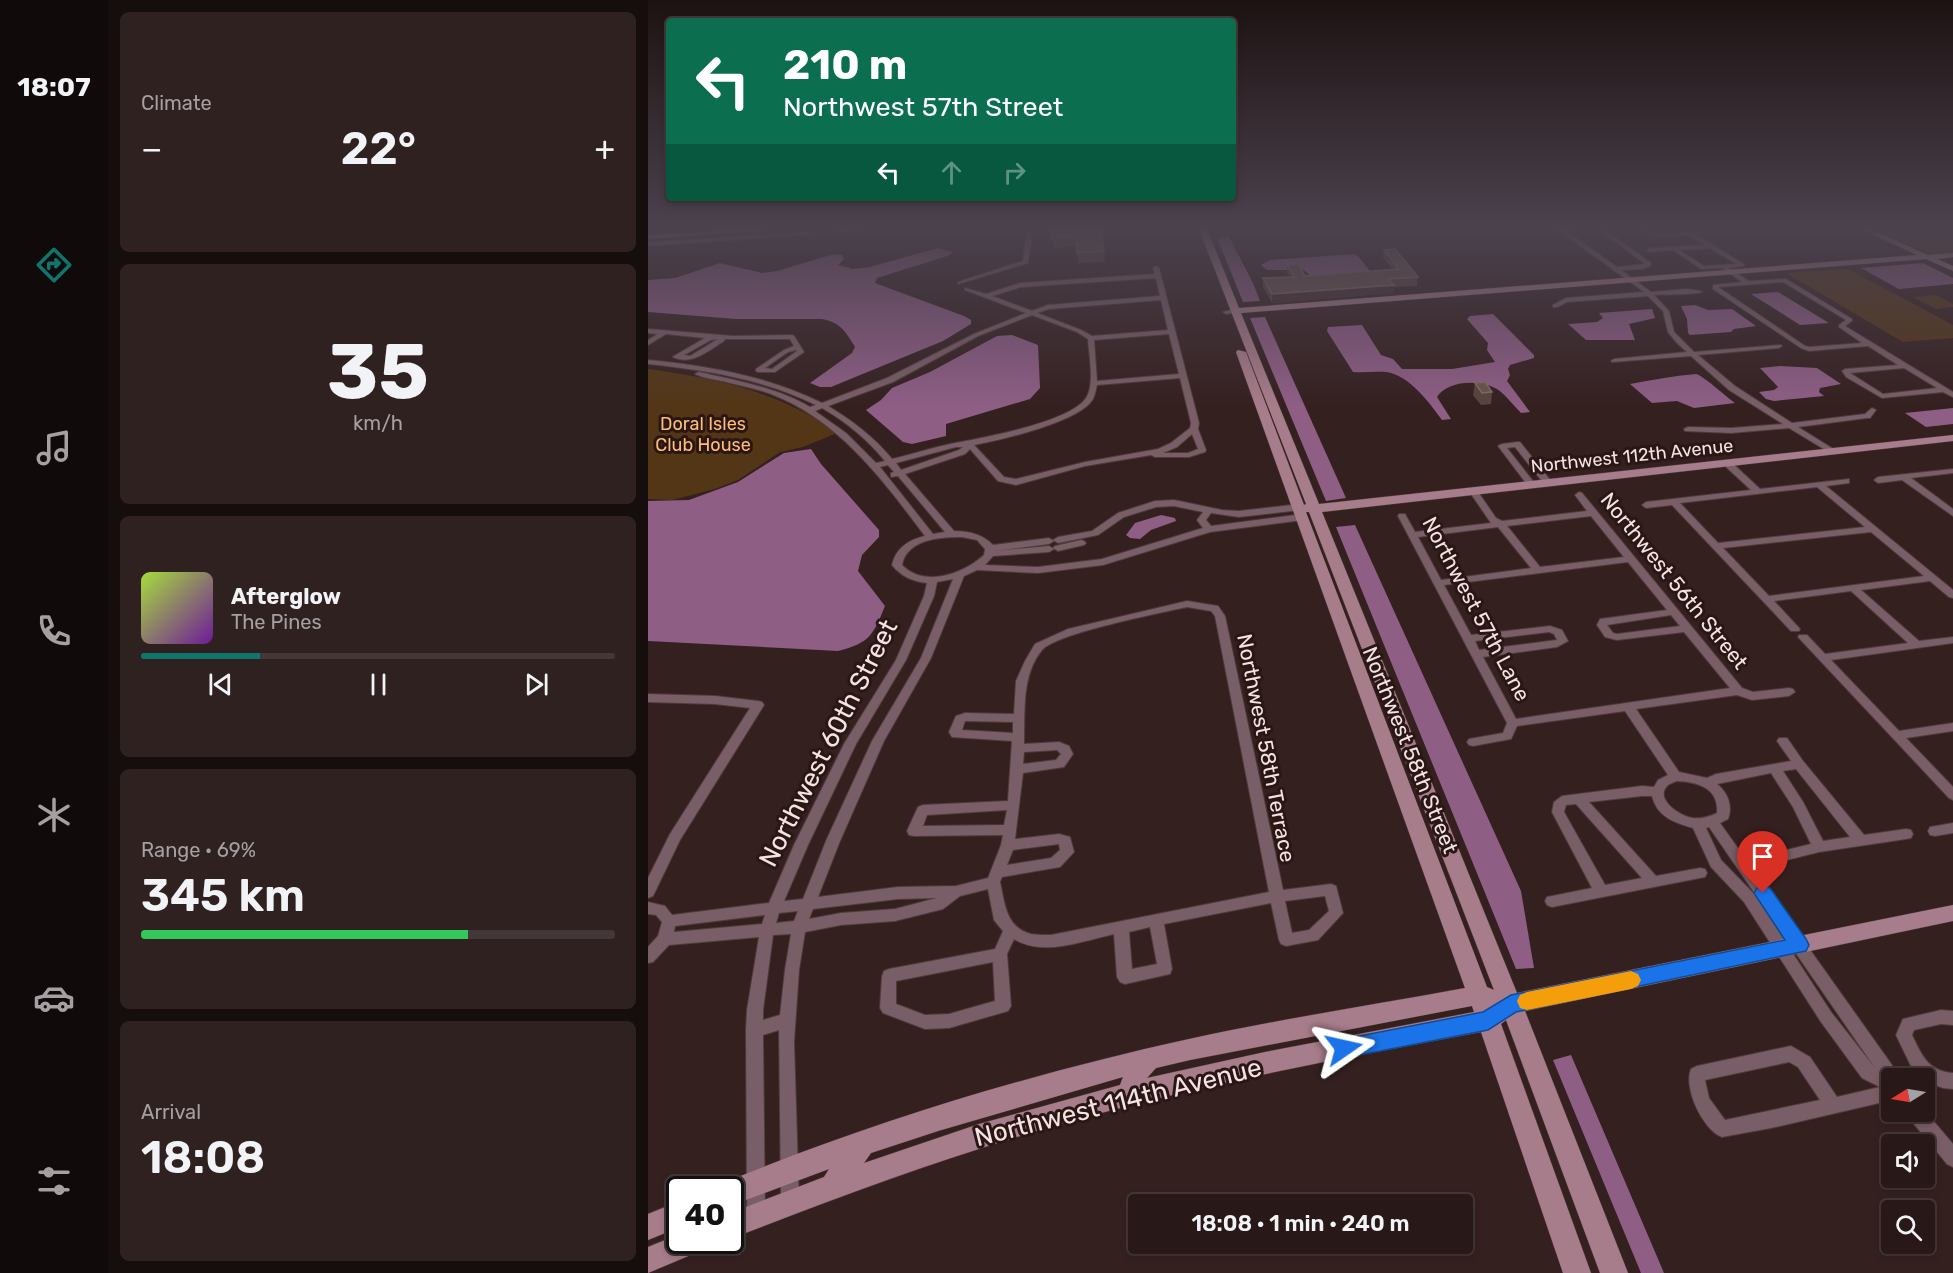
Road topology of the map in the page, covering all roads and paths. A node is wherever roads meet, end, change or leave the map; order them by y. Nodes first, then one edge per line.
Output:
1 (1008, 288) edge
2 (1009, 288) edge
3 (1085, 288) edge
4 (1159, 288) edge
5 (1221, 288) edge
6 (1223, 288) edge
7 (1522, 288) edge
8 (1642, 288) edge
9 (1716, 288) edge
10 (1798, 288) edge
11 (967, 289) dead end
12 (1699, 292) dead end
13 (1650, 294) junction
14 (986, 296) junction
15 (1162, 298) junction
16 (1087, 302) junction
17 (1006, 304) junction
18 (1555, 306) dead end
19 (1231, 311) junction
20 (1030, 313) junction
21 (1173, 332) junction
22 (648, 333) edge
23 (678, 333) junction
24 (660, 334) junction
25 (720, 337) junction
26 (1091, 338) junction
27 (648, 343) edge
28 (1869, 344) junction
29 (1779, 346) dead end
30 (798, 347) junction
31 (1691, 354) junction
32 (1614, 361) dead end
33 (648, 362) edge
34 (1905, 366) junction
35 (648, 368) edge
36 (1182, 373) junction
37 (1093, 380) junction
38 (1944, 390) junction
39 (1953, 395) edge
40 (820, 404) junction
41 (807, 408) junction
42 (1872, 410) dead end
43 (1791, 424) junction
44 (1194, 429) junction
45 (1688, 429) dead end
46 (1953, 438) edge
47 (970, 445) junction
48 (1833, 452) junction
49 (1143, 455) junction
50 (890, 461) junction
51 (1727, 463) junction
52 (875, 466) junction
53 (1953, 471) edge
54 (900, 473) junction
55 (885, 477) junction
56 (1904, 477) junction
57 (1878, 480) dead end
58 (1846, 481) dead end
59 (1548, 483) junction
60 (1818, 484) junction
61 (1532, 485) junction
62 (1477, 491) junction
63 (1758, 492) junction
64 (1579, 495) dead end
65 (1674, 502) junction
66 (1646, 505) dead end
67 (1208, 510) junction
68 (1306, 511) junction
69 (1593, 513) junction
70 (1953, 513) edge
71 (1402, 516) dead end
72 (1500, 524) junction
73 (1209, 529) junction
74 (1873, 529) junction
75 (951, 534) junction
76 (1412, 535) junction
77 (930, 537) junction
78 (1717, 546) junction
79 (1028, 547) junction
80 (990, 551) junction
81 (1630, 559) junction
82 (977, 567) junction
83 (1029, 570) junction
84 (1538, 571) junction
85 (958, 576) junction
86 (1932, 578) junction
87 (933, 579) junction
88 (1438, 584) junction
89 (1853, 588) junction
90 (1953, 595) edge
91 (1767, 599) junction
92 (1674, 612) junction
93 (1687, 628) junction
94 (1468, 639) junction
95 (1953, 640) edge
96 (1917, 645) junction
97 (1476, 654) junction
98 (1823, 658) junction
99 (1738, 691) junction
100 (1789, 692) dead end
101 (648, 698) edge
102 (1628, 706) junction
103 (1019, 718) junction
104 (1513, 723) junction
105 (1953, 727) edge
106 (1896, 735) junction
107 (1783, 741) dead end
108 (1473, 742) dead end
109 (1018, 743) junction
110 (1799, 764) junction
111 (1775, 769) junction
112 (1017, 770) junction
113 (1675, 776) junction
114 (1709, 783) junction
115 (1656, 792) junction
116 (1953, 795) edge
117 (1579, 799) junction
118 (1013, 805) junction
119 (1713, 823) junction
120 (1698, 825) junction
121 (1953, 828) edge
122 (1010, 830) junction
123 (1935, 831) dead end
124 (1906, 834) dead end
125 (1861, 841) junction
126 (1008, 845) junction
127 (1819, 847) junction
128 (1731, 849) junction
129 (1712, 852) junction
130 (1763, 861) dead end
131 (1700, 873) dead end
132 (995, 877) junction
133 (1652, 880) junction
134 (1601, 891) junction
135 (648, 892) edge
136 (956, 892) junction
137 (1277, 896) junction
138 (1552, 901) dead end
139 (807, 904) junction
140 (648, 908) edge
141 (774, 908) junction
142 (1953, 913) edge
143 (1156, 920) junction
144 (669, 921) junction
145 (799, 927) junction
146 (1121, 927) junction
147 (767, 930) junction
148 (1011, 930) junction
149 (665, 939) junction
150 (1790, 947) junction
151 (1000, 954) junction
152 (648, 957) edge
153 (1479, 995) junction
154 (1511, 1004) junction
155 (1953, 1018) edge
156 (788, 1020) junction
157 (1488, 1020) junction
158 (754, 1030) junction
159 (1868, 1043) junction
160 (1848, 1047) junction
161 (1150, 1059) junction
162 (1885, 1068) edge
163 (1881, 1081) edge
164 (1953, 1081) edge
165 (1881, 1089) edge
166 (1129, 1094) junction
167 (1833, 1105) junction
168 (1926, 1122) edge
169 (1947, 1141) edge
170 (864, 1144) junction
171 (1953, 1158) edge
172 (789, 1171) junction
173 (755, 1183) junction
174 (834, 1186) junction
175 (744, 1187) edge
176 (790, 1202) junction
177 (756, 1216) junction
178 (666, 1220) edge
179 (744, 1221) edge
180 (648, 1227) edge
181 (666, 1253) edge
182 (648, 1261) edge
183 (1577, 1273) edge
184 (1614, 1273) edge

1 - 14 street
2 - 17 street
3 - 16 street
4 - 15 street
5 - 19 street, Northwest 58th Street
6 - 19 street, Northwest 58th Street
7 - 19 street
8 - 13 street
9 - 28 street
10 - 28 street
11 - 14 street
12 - 13 street
13 - 18 street
13 - 31 street
14 - 17 street
15 - 16 street
15 - 21 street
16 - 20 street
17 - 20 street
19 - 68 street, Northwest 58th Street
20 - 26 street
20 - 40 street
21 - 26 street
21 - 36 street
22 - 24 street
23 - 24 street
23 - 24 street
23 - 25 street
24 - 27 street
25 - 25 street
25 - 30 street
26 - 37 street
28 - 34 street
29 - 31 street
30 - 30 street
31 - 32 street
31 - 43 street
33 - 40 street
34 - 38 street
34 - 38 street
35 - 41 street
36 - 37 street
36 - 44 street
37 - 47 street
38 - 39 street
40 - 41 street
40 - 50 street
41 - 52 street
42 - 43 street
43 - 45 street
43 - 48 street
44 - 49 street
44 - 49 street
46 - 48 street, Northwest 112th Avenue
47 - 49 street
47 - 50 street
47 - 54 street
48 - 51 street, Northwest 112th Avenue
50 - 52 street
50 - 54 street
51 - 59 street, Northwest 112th Avenue
51 - 63 street
52 - 55 street
53 - 56 street
54 - 55 street
54 - 75 street
55 - 77 street
56 - 57 street
56 - 70 street
58 - 60 street
59 - 61 street, Northwest 112th Avenue
59 - 61 street
60 - 63 street
60 - 74 street
61 - 62 street, Northwest 112th Avenue
62 - 68 street, Northwest 112th Avenue
62 - 72 street
63 - 65 street
64 - 69 street, Northwest 56th Street
65 - 66 street
65 - 78 street
67 - 68 street, Northwest 112th Avenue
67 - 73 street
67 - 79 street, Northwest 112th Avenue
68 - 73 street, Northwest 112th Avenue
68 - 153 street, Northwest 58th Street
68 - 154 street, Northwest 58th Street
69 - 72 street
69 - 81 street, Northwest 56th Street
71 - 76 street, Northwest 57th Lane
72 - 76 street
72 - 84 street
73 - 83 street, Northwest 112th Avenue
74 - 78 street
74 - 86 street
75 - 77 street
75 - 80 street
76 - 88 street, Northwest 57th Lane
77 - 87 street
78 - 91 street
79 - 80 street, Northwest 112th Avenue
79 - 83 street
80 - 82 street
81 - 84 street
81 - 92 street, Northwest 56th Street
82 - 83 street, Northwest 112th Avenue
82 - 85 street
84 - 88 street
85 - 87 street
85 - 139 street, Northwest 60th Street
86 - 89 street
86 - 90 street
87 - 141 street, Northwest 60th Street
88 - 94 street, Northwest 57th Lane
89 - 91 street
89 - 96 street
91 - 98 street
92 - 93 street, Northwest 56th Street
92 - 93 street
93 - 99 street, Northwest 56th Street
94 - 97 street, Northwest 57th Lane
94 - 97 street
95 - 96 street
96 - 98 street
97 - 104 street, Northwest 57th Lane
98 - 106 street
99 - 100 street
99 - 102 street
101 - 135 street
102 - 104 street
102 - 113 street
103 - 109 street
103 - 109 street
103 - 137 street, Northwest 58th Terrace
104 - 108 street
105 - 106 street
106 - 116 street
107 - 110 street
109 - 112 street
109 - 112 street
110 - 111 street
110 - 125 street
111 - 114 street
111 - 127 street
112 - 118 street
113 - 114 street
113 - 115 street
114 - 119 street
115 - 117 street
115 - 120 street
117 - 133 street
117 - 134 street
118 - 122 street
118 - 122 street
119 - 120 street
119 - 128 street
120 - 129 street
121 - 123 street
122 - 126 street
124 - 125 street
125 - 127 street
126 - 132 street
126 - 132 street
127 - 130 street
128 - 129 street
128 - 150 street
129 - 150 street
131 - 133 street
132 - 136 street
132 - 148 street
133 - 134 street
134 - 138 street
136 - 139 street
136 - 145 street
137 - 137 street, Northwest 58th Terrace
137 - 143 street
139 - 141 street
139 - 145 street, Northwest 60th Street
140 - 144 street
141 - 144 street
141 - 147 street, Northwest 60th Street
142 - 150 street, Northwest 114th Avenue
143 - 146 street
143 - 146 street
144 - 149 street
145 - 147 street
145 - 156 street, Northwest 60th Street
146 - 148 street
147 - 149 street
147 - 158 street, Northwest 60th Street
148 - 151 street
149 - 152 street
150 - 154 street, Northwest 114th Avenue
150 - 159 street
150 - 160 street
151 - 151 street
153 - 154 street, Northwest 114th Avenue
153 - 157 street, Northwest 58th Street
153 - 161 street, Northwest 114th Avenue
154 - 157 street, Northwest 114th Avenue
154 - 184 street, Northwest 58th Street
155 - 164 street
156 - 158 street
156 - 172 street, Northwest 60th Street
157 - 166 street, Northwest 114th Avenue
157 - 183 street, Northwest 58th Street
158 - 173 street, Northwest 60th Street
159 - 160 street
159 - 162 street
160 - 163 street
161 - 166 street
161 - 170 street, Northwest 114th Avenue
165 - 167 street
166 - 174 street, Northwest 114th Avenue
167 - 167 street
168 - 169 street
169 - 171 street
170 - 172 street, Northwest 114th Avenue
170 - 174 street
172 - 173 street, Northwest 114th Avenue
172 - 176 street, Northwest 60th Street
173 - 175 street, Northwest 114th Avenue
173 - 177 street, Northwest 60th Street
174 - 176 street, Northwest 114th Avenue
176 - 177 street, Northwest 114th Avenue
177 - 179 street, Northwest 114th Avenue
178 - 180 street
181 - 182 street

